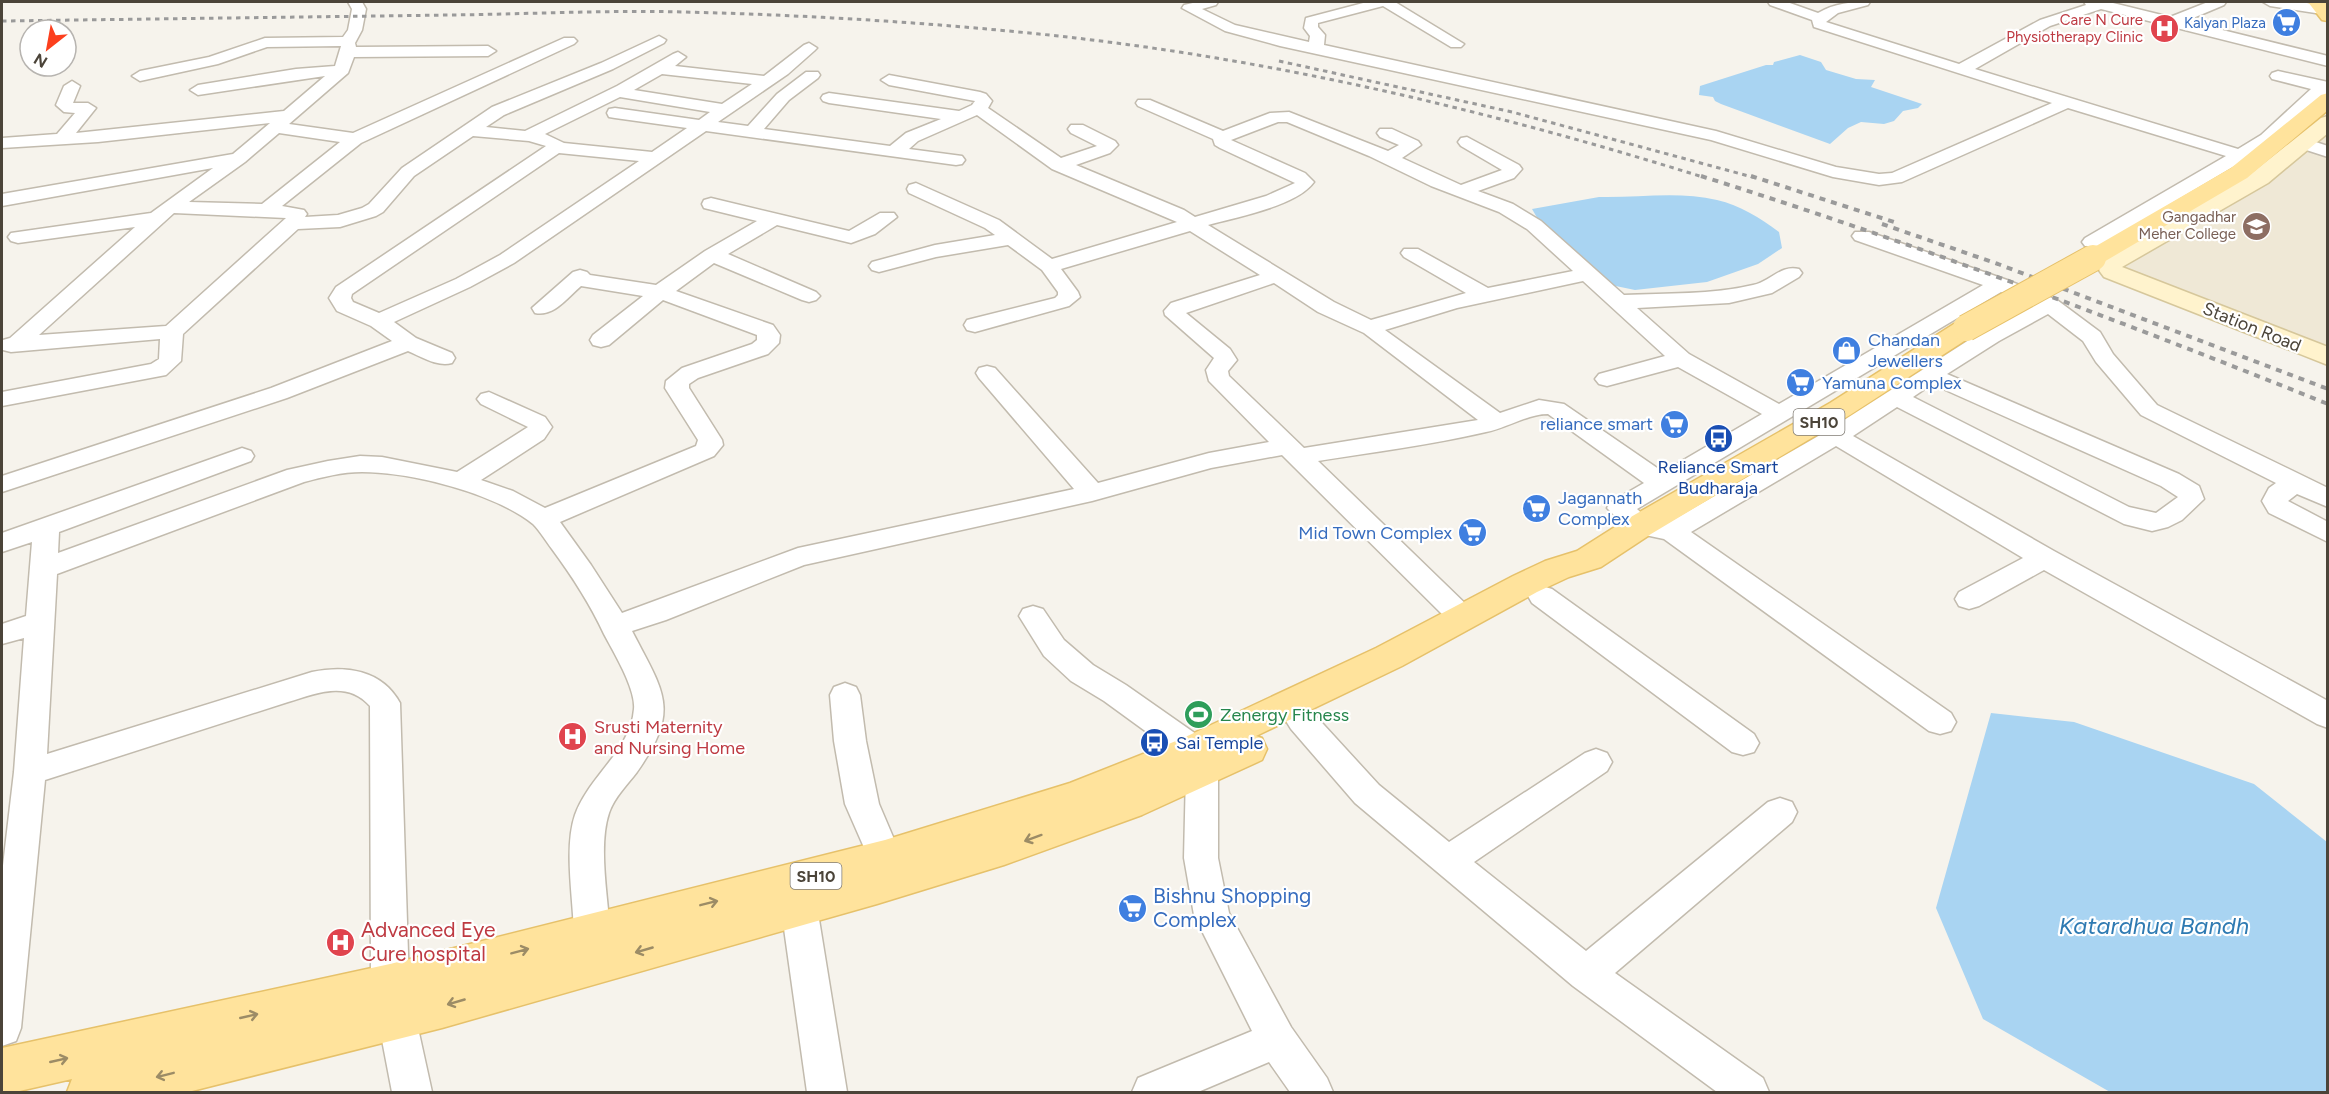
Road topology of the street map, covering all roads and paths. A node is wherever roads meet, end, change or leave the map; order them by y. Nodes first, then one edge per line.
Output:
1 (355, 2) edge
2 (1211, 2) edge
3 (1381, 2) edge
4 (1386, 2) edge
5 (1775, 2) edge
6 (1810, 2) edge
7 (2099, 2) edge
8 (2218, 2) edge
9 (2270, 2) edge
10 (1843, 7) edge
11 (2322, 9) edge
12 (2172, 22) junction
13 (659, 40) dead end
14 (569, 41) dead end
15 (1456, 44) dead end
16 (809, 48) dead end
17 (1316, 48) junction
18 (488, 51) dead end
19 (346, 55) junction
20 (678, 57) dead end
21 (2328, 61) edge
22 (660, 69) junction
23 (1960, 69) junction
24 (812, 75) dead end
25 (140, 76) dead end
26 (1981, 76) junction
27 (2278, 76) dead end
28 (889, 80) dead end
29 (766, 81) junction
30 (72, 86) dead end
31 (1959, 87) dead end
32 (198, 90) dead end
33 (2326, 91) edge
34 (620, 92) junction
35 (829, 98) dead end
36 (2069, 101) junction
37 (1144, 103) dead end
38 (725, 110) junction
39 (615, 113) dead end
40 (970, 113) junction
41 (281, 122) junction
42 (702, 125) junction
43 (1077, 129) dead end
44 (468, 130) junction
45 (753, 131) junction
46 (1386, 133) dead end
47 (890, 134) dead end
48 (2317, 136) edge
49 (526, 137) junction
50 (912, 137) junction
51 (1223, 137) junction
52 (63, 138) junction
53 (355, 139) junction
54 (1467, 142) dead end
55 (2, 143) edge
56 (556, 147) junction
57 (894, 152) junction
58 (2328, 152) edge
59 (2241, 155) junction
60 (652, 157) junction
61 (239, 158) junction
62 (1389, 158) junction
63 (956, 160) dead end
64 (1058, 165) junction
65 (916, 189) dead end
66 (1463, 190) junction
67 (2, 200) edge
68 (711, 204) dead end
69 (266, 210) junction
70 (163, 213) junction
71 (886, 217) dead end
72 (776, 218) junction
73 (1192, 222) junction
74 (293, 224) junction
75 (1862, 236) dead end
76 (18, 237) dead end
77 (881, 238) junction
78 (1014, 238) junction
79 (2092, 242) dead end
80 (1411, 253) dead end
81 (711, 255) junction
82 (913, 256) junction
83 (879, 266) dead end
84 (1049, 266) junction
85 (1792, 273) dead end
86 (1588, 274) junction
87 (1276, 276) junction
88 (2000, 285) junction
89 (660, 292) junction
90 (809, 296) dead end
91 (1486, 296) junction
92 (1619, 302) junction
93 (2049, 305) junction
94 (543, 308) dead end
95 (379, 321) junction
96 (975, 325) dead end
97 (1373, 329) junction
98 (172, 332) junction
99 (601, 340) dead end
100 (408, 343) junction
101 (10, 345) edge
102 (2328, 357) edge
103 (444, 358) dead end
104 (1681, 359) junction
105 (987, 373) dead end
106 (1930, 375) junction
107 (1607, 379) dead end
108 (1897, 398) junction
109 (2, 399) edge
110 (489, 399) dead end
111 (1781, 415) junction
112 (1497, 422) junction
113 (1836, 436) junction
114 (1294, 451) junction
115 (242, 456) dead end
116 (460, 482) junction
117 (2295, 483) junction
118 (2, 484) edge
119 (1092, 493) junction
120 (2328, 499) edge
121 (1667, 508) junction
122 (543, 519) junction
123 (46, 527) junction
124 (2328, 533) edge
125 (2, 543) edge
126 (2044, 558) junction
127 (1589, 559) junction
128 (45, 568) junction
129 (1542, 596) junction
130 (1969, 599) dead end
131 (1033, 616) dead end
132 (1463, 618) junction
133 (41, 622) junction
134 (616, 625) junction
135 (2, 634) edge
136 (845, 695) dead end
137 (2328, 716) edge
138 (1302, 721) junction
139 (1940, 722) dead end
140 (1743, 743) dead end
141 (1198, 762) junction
142 (1596, 762) dead end
143 (30, 772) junction
144 (1780, 812) dead end
145 (885, 858) junction
146 (1449, 861) junction
147 (799, 907) junction
148 (592, 932) junction
149 (1586, 974) junction
150 (394, 1002) junction
151 (2, 1028) edge
152 (1277, 1040) junction
153 (2, 1072) edge
154 (202, 1079) edge
155 (91, 1092) edge
156 (412, 1092) edge
157 (826, 1092) edge
158 (1152, 1092) edge
159 (1313, 1092) edge
160 (1749, 1092) edge

1 - 19 street
2 - 17 street
3 - 17 street
4 - 15 street
5 - 10 street
6 - 10 street
7 - 12 street
7 - 23 street
8 - 12 street
9 - 11 street
10 - 23 street
12 - 21 street
13 - 44 street
14 - 53 street
16 - 29 street
17 - 36 street
18 - 19 street
19 - 25 street
19 - 32 street
19 - 41 street
20 - 22 street
22 - 29 street
22 - 34 street
23 - 26 street
24 - 45 street
26 - 31 street
26 - 36 street
27 - 33 street
28 - 40 street
29 - 38 street
30 - 52 street
33 - 59 street
33 - 121 main road, SH10, bridge
34 - 38 street
34 - 49 street
35 - 40 street
36 - 59 street
37 - 51 street
38 - 42 street
39 - 42 street
40 - 50 street
40 - 64 street
41 - 52 street
41 - 53 street
41 - 61 street
42 - 45 street
42 - 60 street
43 - 64 street
44 - 49 street
44 - 74 street
45 - 57 street
46 - 62 street
47 - 50 street
48 - 58 street
48 - 102 street, Station Road
49 - 56 street
50 - 57 street
51 - 62 street
51 - 73 street
52 - 55 street
53 - 69 street
54 - 66 street
56 - 60 street
56 - 95 street
57 - 63 street
59 - 79 street
60 - 95 street
61 - 67 street
61 - 70 street
62 - 66 street
64 - 73 street
65 - 78 street
66 - 86 street
68 - 72 street
69 - 70 street
69 - 74 street
70 - 76 street
70 - 101 street
71 - 77 street
72 - 77 street
72 - 81 street
73 - 84 street
73 - 87 street
74 - 98 street
75 - 88 street
77 - 82 street
78 - 82 street
78 - 84 street
80 - 91 street
81 - 89 street
81 - 90 street
82 - 83 street
84 - 96 street
85 - 92 street
86 - 91 street
86 - 92 street
87 - 97 street
87 - 114 street
88 - 93 street
88 - 111 street
89 - 94 street
89 - 99 street
89 - 122 street
91 - 97 street
92 - 104 street
93 - 106 street
93 - 117 street
95 - 100 street
97 - 112 street
98 - 101 street
98 - 109 street
100 - 103 street
100 - 118 street
104 - 107 street
104 - 111 street
105 - 119 street
106 - 108 street
106 - 108 street
108 - 113 street
110 - 116 street
111 - 121 street
112 - 114 street
112 - 121 street
113 - 121 street
113 - 126 street
114 - 119 street
114 - 132 street
115 - 123 street
116 - 122 street
116 - 128 street
117 - 120 street
117 - 124 street
119 - 134 street
121 - 127 main road, SH10
121 - 139 street
122 - 134 street
123 - 125 street
123 - 128 street
126 - 130 street
126 - 137 street
127 - 129 main road, SH10
127 - 132 main road, SH10
128 - 133 street
129 - 138 main road, SH10
129 - 140 street
131 - 141 street
132 - 141 main road, SH10
133 - 135 street
133 - 143 street
134 - 148 street
136 - 145 street
138 - 141 main road, SH10
138 - 146 street
141 - 145 main road, SH10
141 -> 147 main road, SH10
141 - 152 street
142 - 146 street
143 - 150 street
143 - 151 street
144 - 149 street
148 -> 145 main road, SH10
146 - 149 street
147 -> 150 main road, SH10
147 - 157 street
150 -> 148 main road, SH10
149 - 160 street
153 -> 150 main road, SH10
150 - 154 main road, SH10
150 - 156 street
152 - 158 street
152 - 159 street
154 -> 155 main road, SH10

